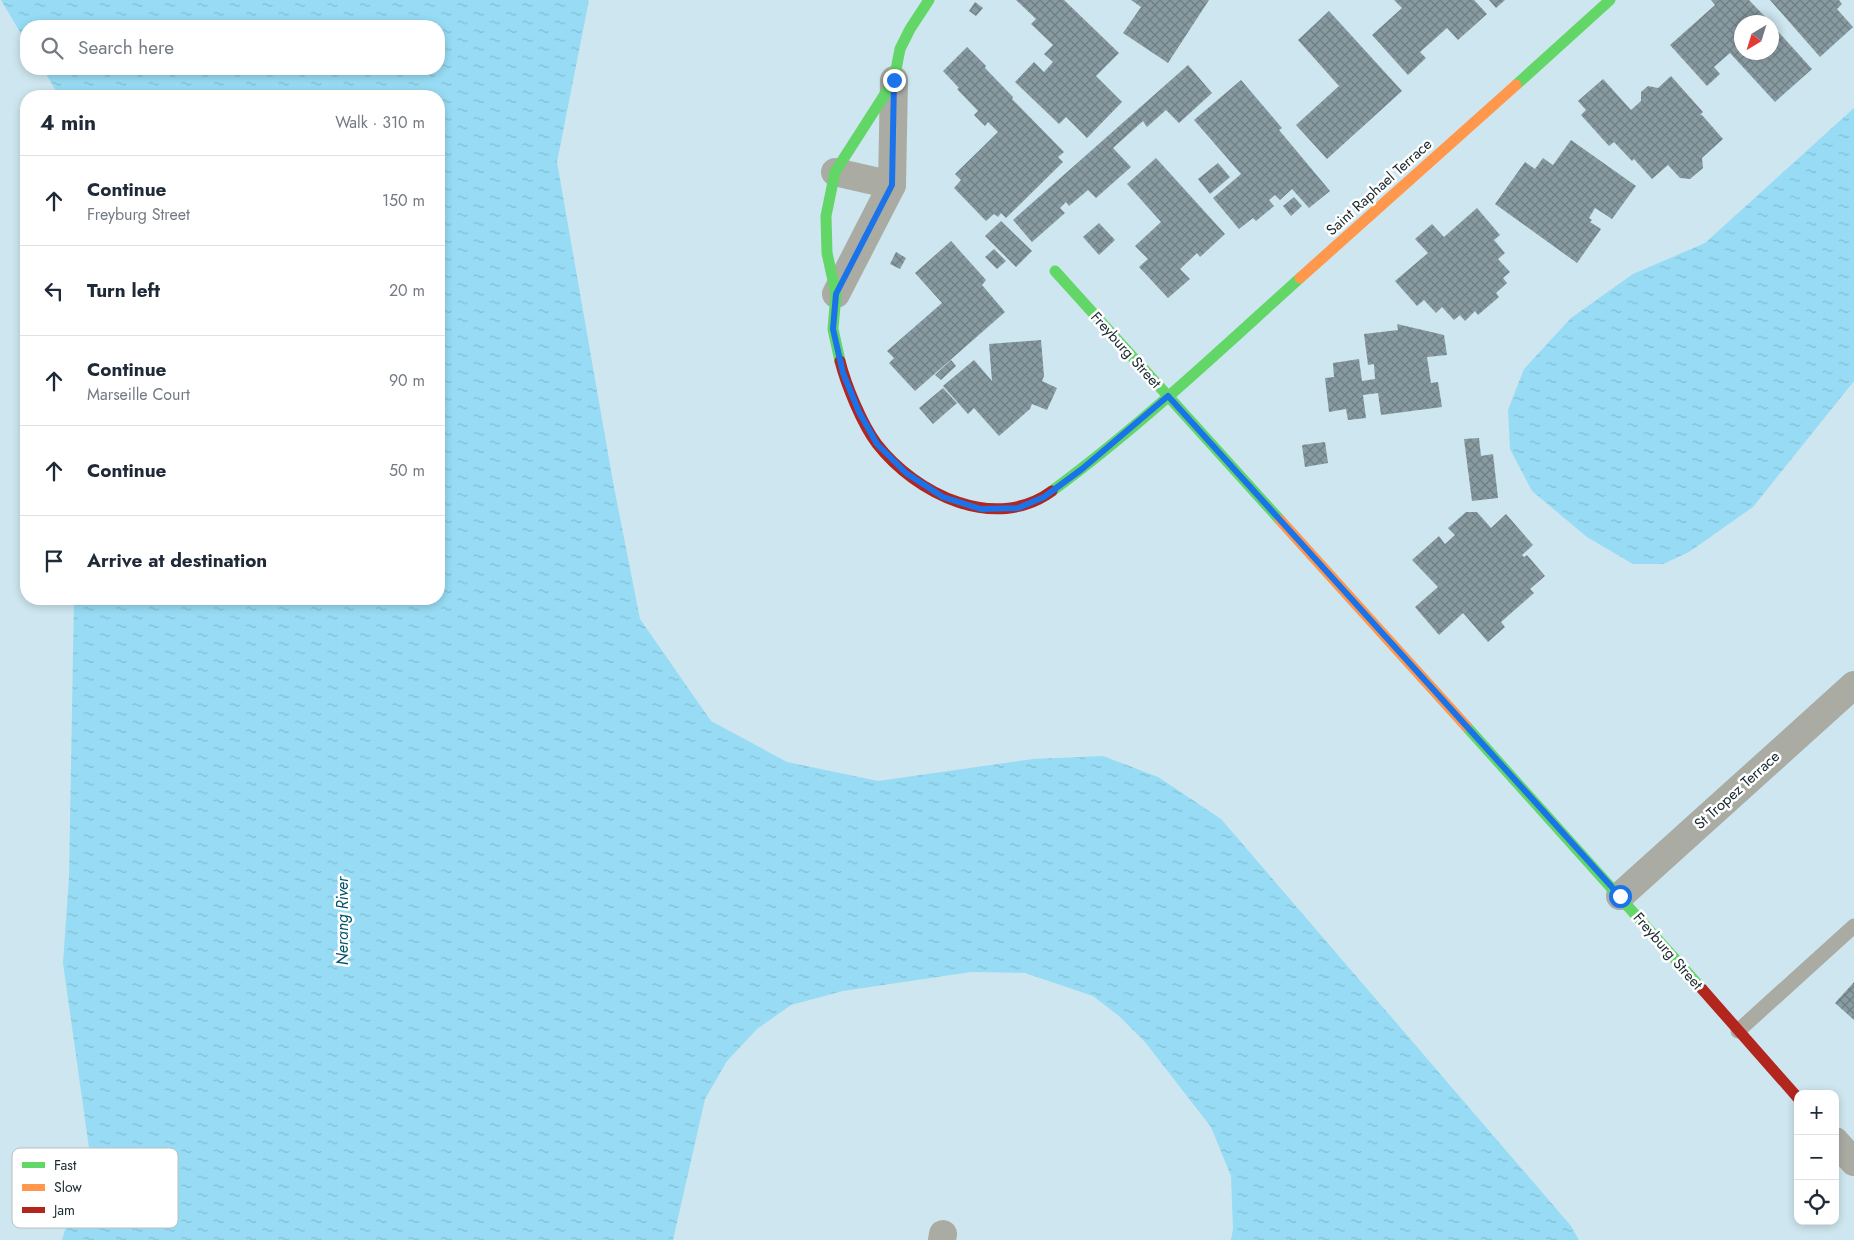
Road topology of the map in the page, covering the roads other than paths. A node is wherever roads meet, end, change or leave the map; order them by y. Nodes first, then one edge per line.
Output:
1 (929, 0) edge
2 (1610, 0) edge
3 (894, 80) junction
4 (835, 172) junction
5 (892, 185) junction
6 (1055, 271) dead end
7 (836, 294) junction
8 (1168, 396) junction
9 (1854, 685) edge
10 (1620, 896) junction
11 (1854, 926) edge
12 (1738, 1031) junction
13 (1794, 1094) edge
14 (1839, 1145) edge
15 (1854, 1162) edge

1 - 3 street
2 - 8 street, Saint Raphael Terrace
3 - 4 street
3 - 5 street
4 - 5 street
4 - 7 street, Saint Raphael Terrace
5 - 7 street
6 - 8 street, Freyburg Street
7 - 8 street, Saint Raphael Terrace
8 - 10 street, Freyburg Street
9 - 10 street, St Tropez Terrace
10 - 12 street, Freyburg Street
11 - 12 lane
12 - 13 street, Freyburg Street
14 - 15 street

